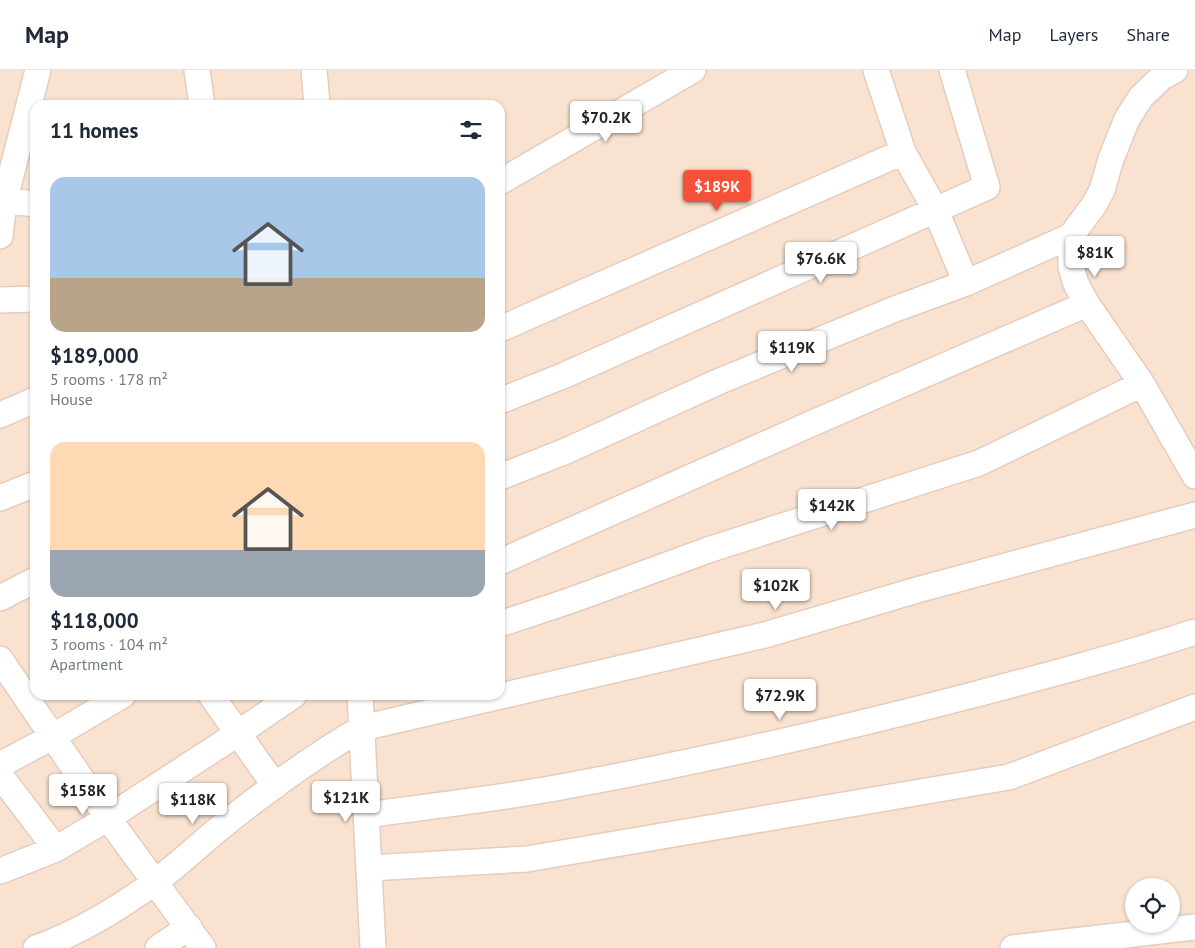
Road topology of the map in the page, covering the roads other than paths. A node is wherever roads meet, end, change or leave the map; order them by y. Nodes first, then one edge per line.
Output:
1 (38, 70) edge
2 (197, 70) edge
3 (314, 70) edge
4 (693, 70) edge
5 (876, 70) edge
6 (952, 70) edge
7 (1175, 70) edge
8 (201, 100) edge
9 (317, 100) edge
10 (903, 152) junction
11 (505, 179) edge
12 (2, 201) edge
13 (30, 204) edge
14 (936, 211) junction
15 (0, 236) edge
16 (1071, 236) junction
17 (966, 283) junction
18 (30, 299) edge
19 (0, 300) edge
20 (1087, 304) junction
21 (505, 328) edge
22 (1142, 384) junction
23 (505, 399) edge
24 (30, 402) edge
25 (0, 414) edge
26 (505, 475) edge
27 (1195, 476) edge
28 (30, 486) edge
29 (0, 498) edge
30 (1195, 515) edge
31 (505, 560) edge
32 (30, 583) edge
33 (0, 598) edge
34 (505, 622) edge
35 (1195, 632) edge
36 (0, 659) edge
37 (505, 695) edge
38 (115, 700) edge
39 (214, 700) edge
40 (287, 700) edge
41 (360, 700) edge
42 (483, 700) edge
43 (1195, 707) edge
44 (362, 728) junction
45 (238, 734) junction
46 (52, 737) junction
47 (0, 765) edge
48 (0, 775) edge
49 (275, 786) junction
50 (366, 815) junction
51 (108, 818) junction
52 (56, 849) junction
53 (369, 868) junction
54 (0, 871) edge
55 (156, 882) junction
56 (189, 927) junction
57 (1195, 927) edge
58 (36, 948) edge
59 (158, 948) edge
60 (203, 948) edge
61 (373, 948) edge
62 (1013, 948) edge

1 - 12 street
2 - 8 street
3 - 9 street
4 - 11 street
5 - 10 street
6 - 14 street
7 - 16 street
10 - 14 street
10 - 21 street
12 - 13 street
12 - 15 street
14 - 17 street
14 - 23 street
16 - 17 street
16 - 20 street
17 - 26 street
18 - 19 street
20 - 22 street
20 - 31 street
22 - 27 street
22 - 34 street
24 - 25 street
28 - 29 street
30 - 37 street
32 - 33 street
35 - 50 street
36 - 46 street
38 - 46 street
39 - 45 street
40 - 45 street
41 - 44 street
42 - 44 street
43 - 53 street
44 - 49 street
44 - 50 street
45 - 49 street
45 - 51 street
46 - 47 street
46 - 51 street
48 - 52 street
49 - 55 street
50 - 53 street
51 - 52 street
51 - 55 street
52 - 54 street
53 - 61 street
55 - 56 street
55 - 58 street
56 - 59 street
56 - 60 street
57 - 62 street

